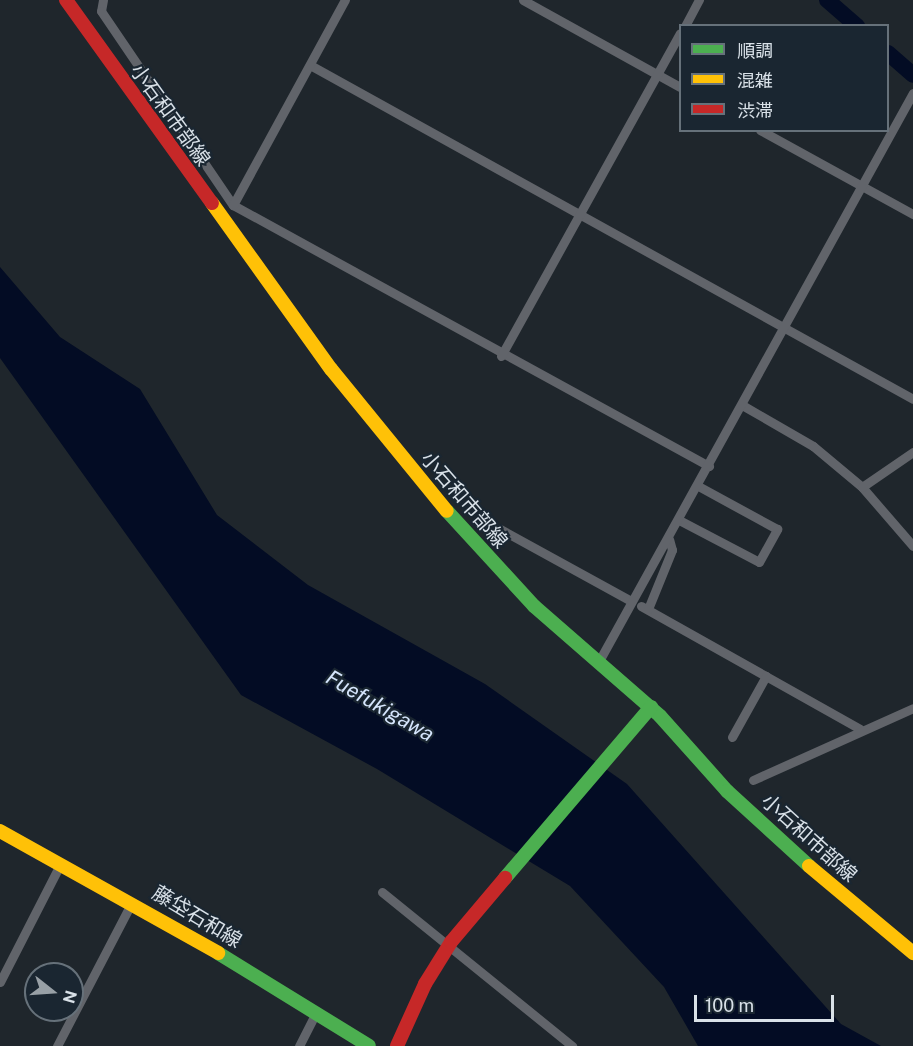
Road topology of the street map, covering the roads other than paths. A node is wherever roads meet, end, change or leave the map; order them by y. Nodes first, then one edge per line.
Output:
1 (66, 0) edge
2 (103, 0) edge
3 (345, 0) edge
4 (523, 0) edge
5 (699, 0) edge
6 (686, 24) edge
7 (679, 36) edge
8 (310, 64) junction
9 (657, 75) junction
10 (679, 86) edge
11 (913, 93) edge
12 (764, 132) edge
13 (863, 186) junction
14 (233, 205) junction
15 (580, 213) junction
16 (913, 214) edge
17 (785, 326) junction
18 (501, 356) junction
19 (913, 399) edge
20 (742, 405) junction
21 (913, 452) edge
22 (709, 466) junction
23 (698, 486) junction
24 (862, 487) junction
25 (679, 520) junction
26 (500, 529) dead end
27 (669, 539) junction
28 (913, 546) edge
29 (629, 600) dead end
30 (598, 662) junction
31 (766, 676) junction
32 (651, 707) junction
33 (913, 708) edge
34 (860, 729) junction
35 (732, 737) dead end
36 (753, 780) dead end
37 (0, 831) edge
38 (60, 865) junction
39 (382, 892) dead end
40 (132, 902) junction
41 (450, 944) junction
42 (913, 952) edge
43 (0, 982) edge
44 (318, 1011) junction
45 (57, 1046) edge
46 (299, 1046) edge
47 (369, 1046) edge
48 (397, 1046) edge
49 (572, 1046) edge

1 - 30 main road, 小石和市部線
2 - 14 street
3 - 8 street
4 - 9 street
5 - 6 street
7 - 9 street
8 - 14 street
8 - 15 street
9 - 10 street
9 - 15 street
11 - 13 street
12 - 13 street
13 - 16 street
13 - 17 street
14 - 18 street
15 - 17 street
15 - 18 street
17 - 19 street
17 - 20 street
18 - 22 street
20 - 22 street
20 - 24 street
21 - 24 street
22 - 23 street
23 - 25 street
23 - 25 street
24 - 28 street
25 - 27 street
26 - 29 street
27 - 30 street
27 - 31 street
30 - 32 main road, 小石和市部線
31 - 34 street
31 - 35 street
32 - 41 main road
32 - 42 main road, 小石和市部線
33 - 34 street
34 - 36 street
37 - 38 main road, 藤垈石和線
38 - 40 main road, 藤垈石和線
38 - 43 street
39 - 41 street
40 - 44 main road, 藤垈石和線
40 - 45 street
41 - 48 main road
41 - 49 street
44 - 46 street
44 - 47 main road, 藤垈石和線

